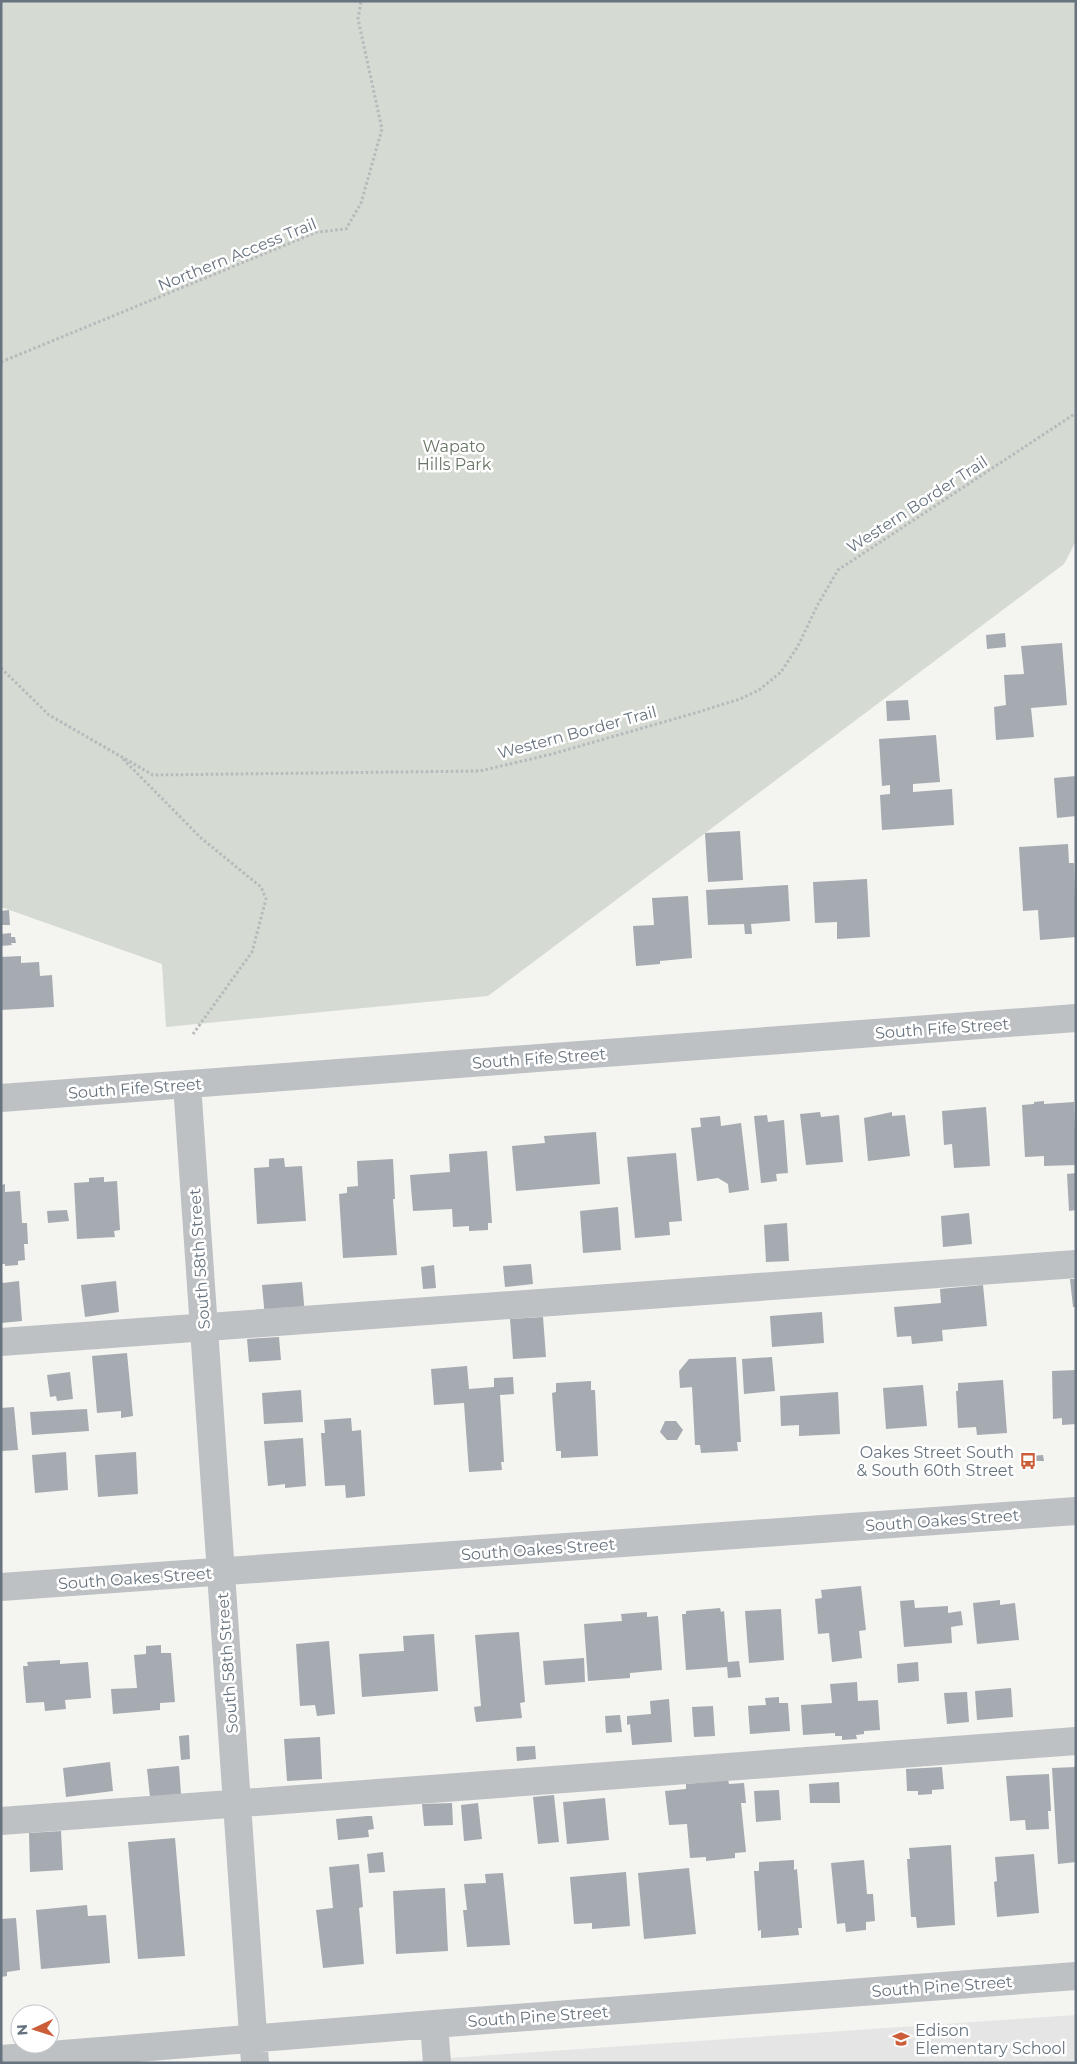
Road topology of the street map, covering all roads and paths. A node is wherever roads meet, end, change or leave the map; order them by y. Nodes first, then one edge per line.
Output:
1 (361, 1) edge
2 (1, 362) edge
3 (1076, 414) edge
4 (1, 668) edge
5 (118, 755) junction
6 (1076, 1018) edge
7 (193, 1034) dead end
8 (187, 1084) junction
9 (1, 1098) edge
10 (1076, 1264) edge
11 (204, 1328) junction
12 (1, 1342) edge
13 (1076, 1510) edge
14 (221, 1572) junction
15 (1, 1587) edge
16 (1076, 1741) edge
17 (237, 1805) junction
18 (1, 1822) edge
19 (1076, 1976) edge
20 (434, 2024) junction
21 (254, 2051) edge
22 (1, 2058) edge
23 (437, 2063) edge

1 - 2 path, Northern Access Trail
3 - 5 path, Western Border Trail
4 - 5 path, Western Border Trail
5 - 7 path
6 - 8 street, South Fife Street
8 - 9 street, South Fife Street
8 - 11 street, South 58th Street
10 - 11 street
11 - 12 street
11 - 14 street, South 58th Street
13 - 14 street, South Oakes Street
14 - 15 street, South Oakes Street
14 - 17 street, South 58th Street
16 - 17 street
17 - 18 street
17 - 21 street, South 58th Street
19 - 20 street, South Pine Street
20 - 21 street, South Pine Street
20 - 23 street
21 - 22 street, South Pine Street

